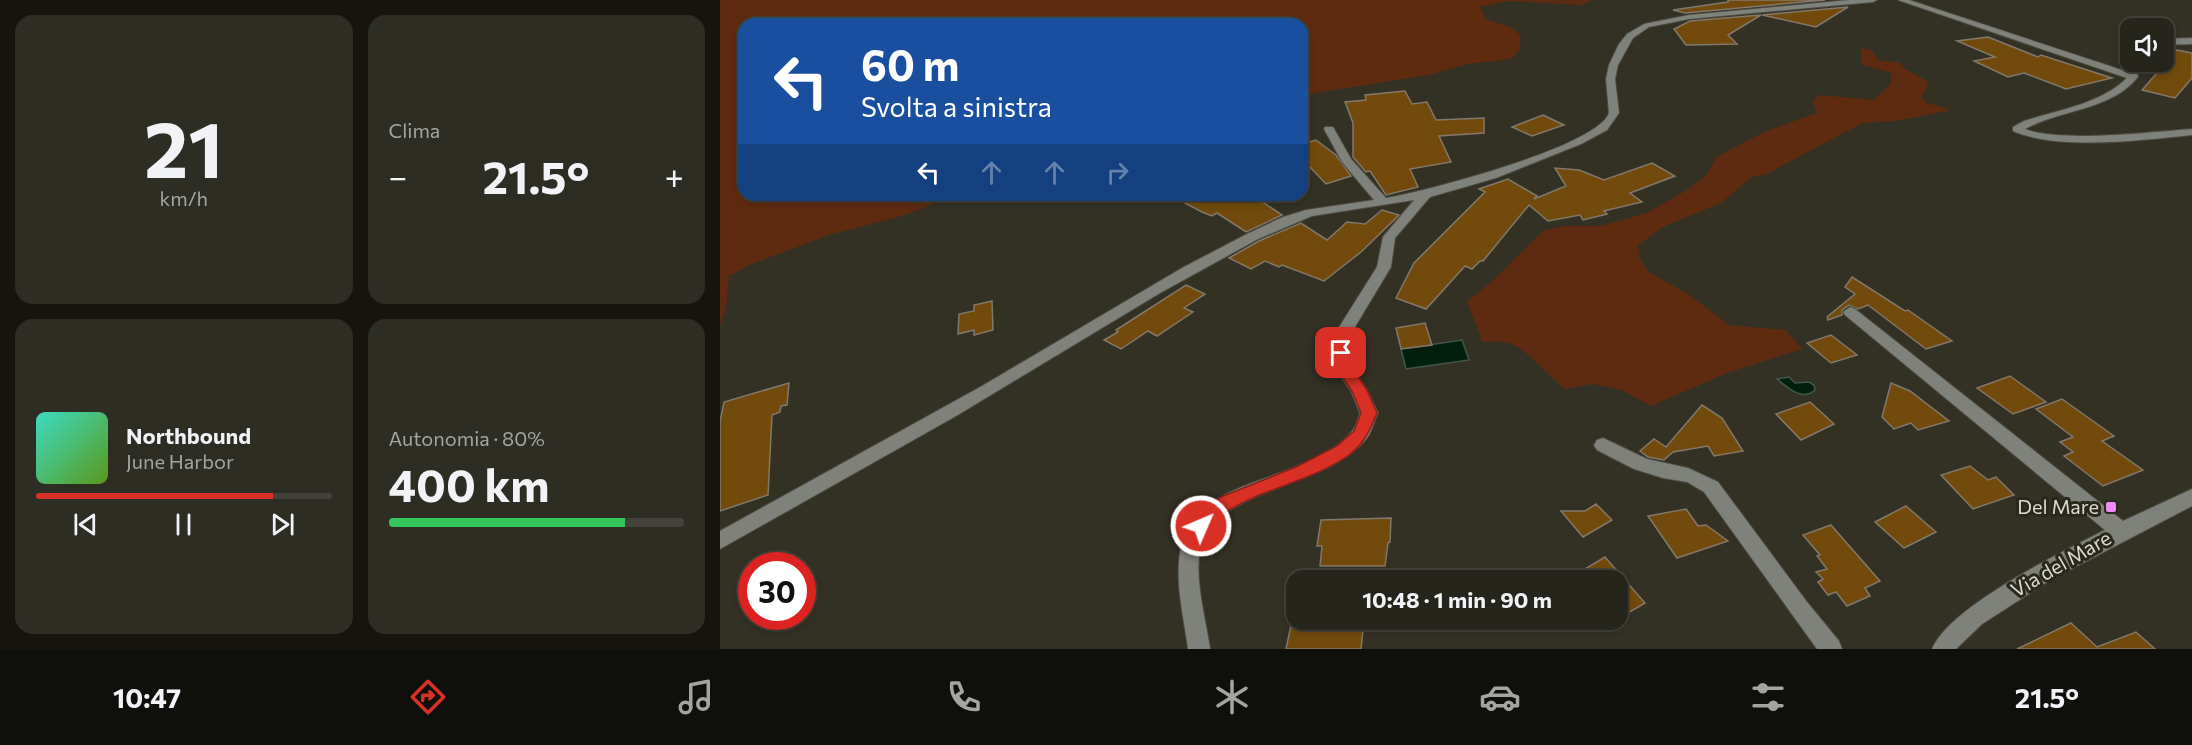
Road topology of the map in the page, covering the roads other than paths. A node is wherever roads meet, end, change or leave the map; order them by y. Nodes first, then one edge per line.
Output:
1 (1873, 0) edge
2 (1902, 0) edge
3 (2192, 41) edge
4 (2174, 42) edge
5 (2132, 72) edge
6 (2133, 77) junction
7 (1329, 129) dead end
8 (2192, 132) edge
9 (1426, 193) junction
10 (1383, 202) junction
11 (1850, 312) dead end
12 (1603, 445) dead end
13 (2192, 497) edge
14 (2121, 531) junction
15 (720, 541) edge
16 (1199, 649) edge
17 (1831, 649) edge
18 (1943, 649) edge

1 - 9 street
2 - 6 street
3 - 4 street
5 - 6 street
6 - 8 street
7 - 10 street
9 - 10 street
9 - 16 street
10 - 15 street
11 - 14 street
12 - 17 street
13 - 14 street, Via del Mare
14 - 18 street, Via del Mare

